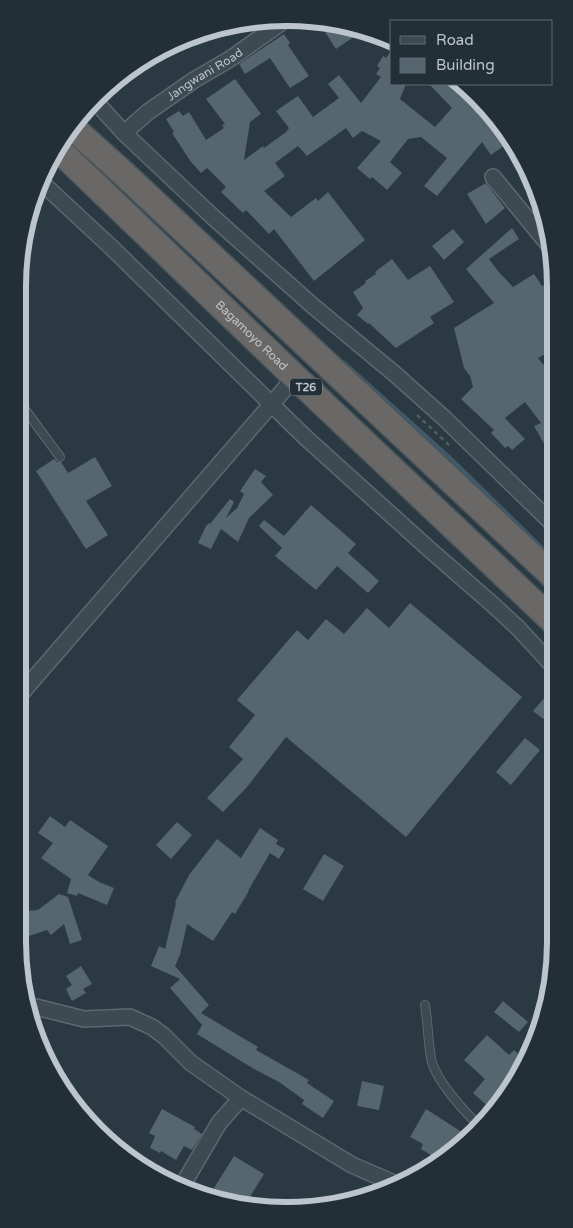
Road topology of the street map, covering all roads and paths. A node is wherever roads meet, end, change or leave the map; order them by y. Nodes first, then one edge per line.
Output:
1 (276, 27) edge
2 (99, 106) edge
3 (77, 132) edge
4 (124, 133) junction
5 (63, 154) edge
6 (493, 177) dead end
7 (46, 187) edge
8 (542, 237) edge
9 (295, 377) junction
10 (270, 404) junction
11 (26, 411) edge
12 (60, 457) dead end
13 (547, 518) edge
14 (547, 570) edge
15 (547, 615) edge
16 (547, 659) edge
17 (26, 688) edge
18 (425, 1005) dead end
19 (34, 1006) edge
20 (240, 1098) junction
21 (475, 1122) edge
22 (185, 1181) edge
23 (389, 1181) edge

1 - 4 street, Jangwani Road
2 - 4 street
3 - 14 highway, T26
4 - 13 street
5 - 9 highway, Bagamoyo Road / T26
6 - 8 street
7 - 10 street
9 - 10 street
9 - 15 highway, Bagamoyo Road / T26
10 - 16 street
10 - 17 street
11 - 12 lane
18 - 21 lane
19 - 20 street
20 - 22 street
20 - 23 street

